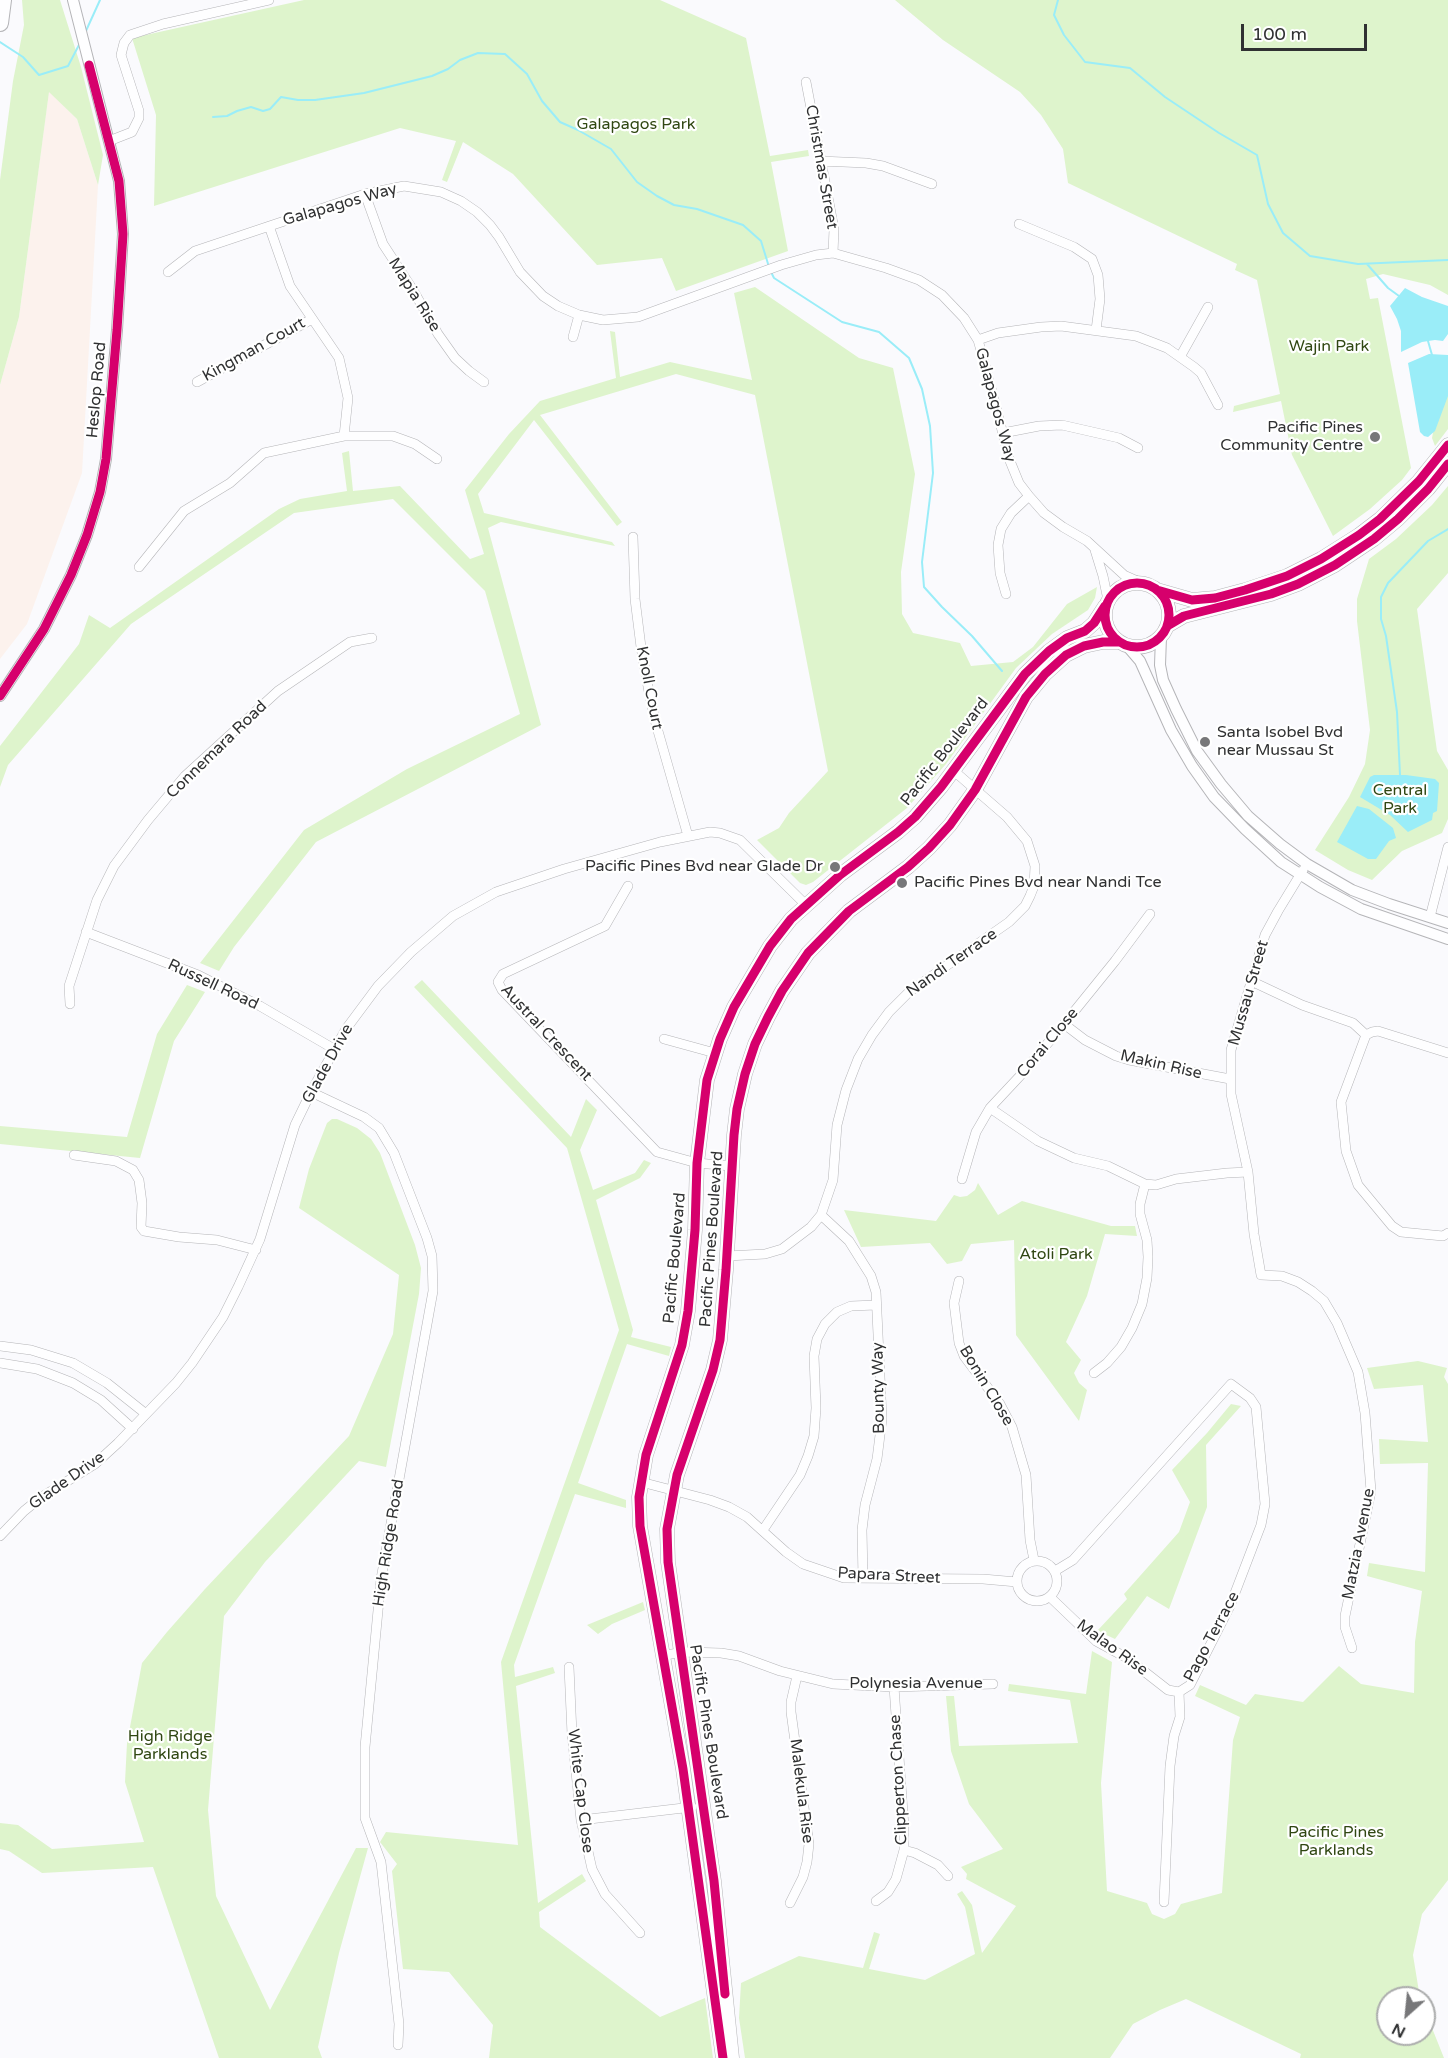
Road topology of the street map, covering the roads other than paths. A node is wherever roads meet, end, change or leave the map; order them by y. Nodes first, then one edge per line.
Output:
1 (3, 0) edge
2 (73, 0) edge
3 (269, 0) edge
4 (0, 23) edge
5 (806, 82) dead end
6 (109, 141) junction
7 (820, 161) junction
8 (932, 184) dead end
9 (365, 194) junction
10 (1019, 224) dead end
11 (269, 226) junction
12 (833, 253) junction
13 (168, 272) dead end
14 (1208, 307) dead end
15 (579, 315) junction
16 (312, 319) junction
17 (1096, 330) junction
18 (573, 337) dead end
19 (978, 340) junction
20 (1180, 357) junction
21 (196, 382) dead end
22 (484, 382) dead end
23 (1218, 405) dead end
24 (1003, 433) junction
25 (344, 436) junction
26 (1448, 445) edge
27 (1138, 448) dead end
28 (437, 459) dead end
29 (1448, 464) edge
30 (1029, 496) junction
31 (633, 537) dead end
32 (1095, 550) junction
33 (139, 567) dead end
34 (1142, 583) junction
35 (1157, 590) junction
36 (1006, 594) dead end
37 (1106, 603) junction
38 (1164, 631) junction
39 (372, 638) dead end
40 (1123, 644) junction
41 (0, 696) edge
42 (954, 771) junction
43 (975, 790) junction
44 (688, 836) junction
45 (1448, 847) edge
46 (1307, 864) junction
47 (1300, 874) junction
48 (628, 886) dead end
49 (806, 906) junction
50 (1150, 914) dead end
51 (1430, 917) junction
52 (1448, 923) edge
53 (86, 932) junction
54 (1448, 939) edge
55 (1251, 981) junction
56 (70, 1004) dead end
57 (1064, 1024) junction
58 (1366, 1035) junction
59 (664, 1040) dead end
60 (334, 1049) junction
61 (715, 1053) junction
62 (1448, 1053) edge
63 (1230, 1079) junction
64 (311, 1092) junction
65 (990, 1108) junction
66 (74, 1155) dead end
67 (697, 1163) junction
68 (731, 1166) junction
69 (1248, 1172) junction
70 (962, 1179) dead end
71 (1145, 1184) junction
72 (821, 1215) junction
73 (1448, 1233) edge
74 (256, 1250) junction
75 (727, 1256) junction
76 (1261, 1275) joint
77 (959, 1281) dead end
78 (876, 1305) junction
79 (0, 1346) edge
80 (41, 1352) junction
81 (0, 1363) edge
82 (37, 1369) junction
83 (1094, 1373) dead end
84 (146, 1414) junction
85 (133, 1429) junction
86 (641, 1482) junction
87 (673, 1492) junction
88 (763, 1530) junction
89 (0, 1536) edge
90 (1034, 1560) junction
91 (1055, 1571) junction
92 (863, 1578) junction
93 (1017, 1582) junction
94 (1050, 1597) junction
95 (1352, 1648) dead end
96 (680, 1653) junction
97 (664, 1655) junction
98 (569, 1667) dead end
99 (797, 1676) junction
100 (993, 1684) dead end
101 (894, 1687) junction
102 (1179, 1692) junction
103 (704, 1806) junction
104 (689, 1807) junction
105 (581, 1820) junction
106 (904, 1850) junction
107 (948, 1876) dead end
108 (876, 1901) dead end
109 (1164, 1902) dead end
110 (790, 1903) dead end
111 (640, 1933) dead end
112 (398, 2045) dead end
113 (723, 2058) edge
114 (732, 2058) edge

1 - 4 highway
2 - 6 street, Heslop Road
3 - 6 street
5 - 7 street, Christmas Street
6 - 41 street, Heslop Road
7 - 8 street
7 - 12 street, Christmas Street
9 - 11 street, Galapagos Way
9 - 15 street, Galapagos Way
9 - 22 street, Mapia Rise
10 - 17 street
11 - 13 street, Galapagos Way
11 - 16 street
12 - 15 street, Galapagos Way
12 - 19 street, Galapagos Way
14 - 20 street
15 - 18 street
16 - 21 street, Kingman Court
16 - 25 street
17 - 19 street
17 - 20 street
19 - 24 street, Galapagos Way
20 - 23 street
24 - 27 street
24 - 30 street, Galapagos Way
25 - 28 street
25 - 33 street
26 - 35 main road
29 - 38 main road
30 - 32 street, Galapagos Way
30 - 36 street
31 - 44 street, Knoll Court
32 - 34 street, Galapagos Way
32 - 37 street
34 - 35 main road
34 - 37 main road
35 - 38 main road
37 - 40 main road
37 - 42 main road, Pacific Boulevard
38 - 40 main road
38 - 46 street
39 - 53 street, Connemara Road
40 - 43 main road, Pacific Pines Boulevard
40 - 47 street
42 - 43 street, Nandi Terrace
42 - 49 main road, Pacific Boulevard
43 - 68 main road, Pacific Pines Boulevard
43 - 72 street, Nandi Terrace
44 - 49 street, Glade Drive
44 - 60 street, Glade Drive
45 - 51 street
46 - 47 street, Mussau Street
46 - 51 street
47 - 54 street
47 - 55 street, Mussau Street
48 - 67 street, Austral Crescent
49 - 61 main road, Pacific Boulevard
50 - 57 street, Corai Close
51 - 52 street
53 - 56 street, Connemara Road
53 - 60 street, Russell Road
55 - 58 street
55 - 63 street, Mussau Street
57 - 63 street, Makin Rise
57 - 65 street, Corai Close
58 - 62 street
58 - 73 street
59 - 61 street
60 - 64 street, Glade Drive
61 - 67 main road, Pacific Boulevard
63 - 69 street, Mussau Street
64 - 74 street, Glade Drive
64 - 112 street, High Ridge Road
65 - 70 street, Corai Close
65 - 71 street
66 - 74 street
67 - 68 street, Austral Crescent
67 - 86 main road, Pacific Boulevard
68 - 75 main road, Pacific Pines Boulevard
69 - 71 street
69 - 76 street, Mussau Street
71 - 83 street
72 - 75 street, Nandi Terrace
72 - 78 street, Bounty Way
74 - 84 street, Glade Drive
75 - 87 main road, Pacific Pines Boulevard
76 - 95 street, Matzia Avenue
77 - 90 street, Bonin Close
78 - 88 street
78 - 92 street, Bounty Way
79 - 80 street
80 - 82 street
80 - 84 street
81 - 82 street
82 - 85 street
84 - 85 street, Glade Drive
85 - 89 street, Glade Drive
86 - 87 street, Papara Street
86 - 97 main road, Pacific Boulevard
87 - 88 street, Papara Street
87 - 96 main road, Pacific Pines Boulevard
88 - 92 street, Papara Street
90 - 91 street
90 - 93 street
91 - 94 street
91 - 102 street, Pago Terrace
92 - 93 street, Papara Street
93 - 94 street
94 - 102 street, Malao Rise
96 - 97 street, Polynesia Avenue
96 - 99 street, Polynesia Avenue
96 - 103 main road, Pacific Pines Boulevard
97 - 104 main road, Pacific Boulevard
98 - 105 street, White Cap Close
99 - 101 street, Polynesia Avenue
99 - 110 street, Malekula Rise
100 - 101 street, Polynesia Avenue
101 - 106 street, Clipperton Chase
102 - 109 street, Pago Terrace
103 - 104 street
103 - 114 main road, Pacific Pines Boulevard
104 - 105 street
104 - 113 main road, Pacific Boulevard
105 - 111 street, White Cap Close
106 - 107 street
106 - 108 street, Clipperton Chase

